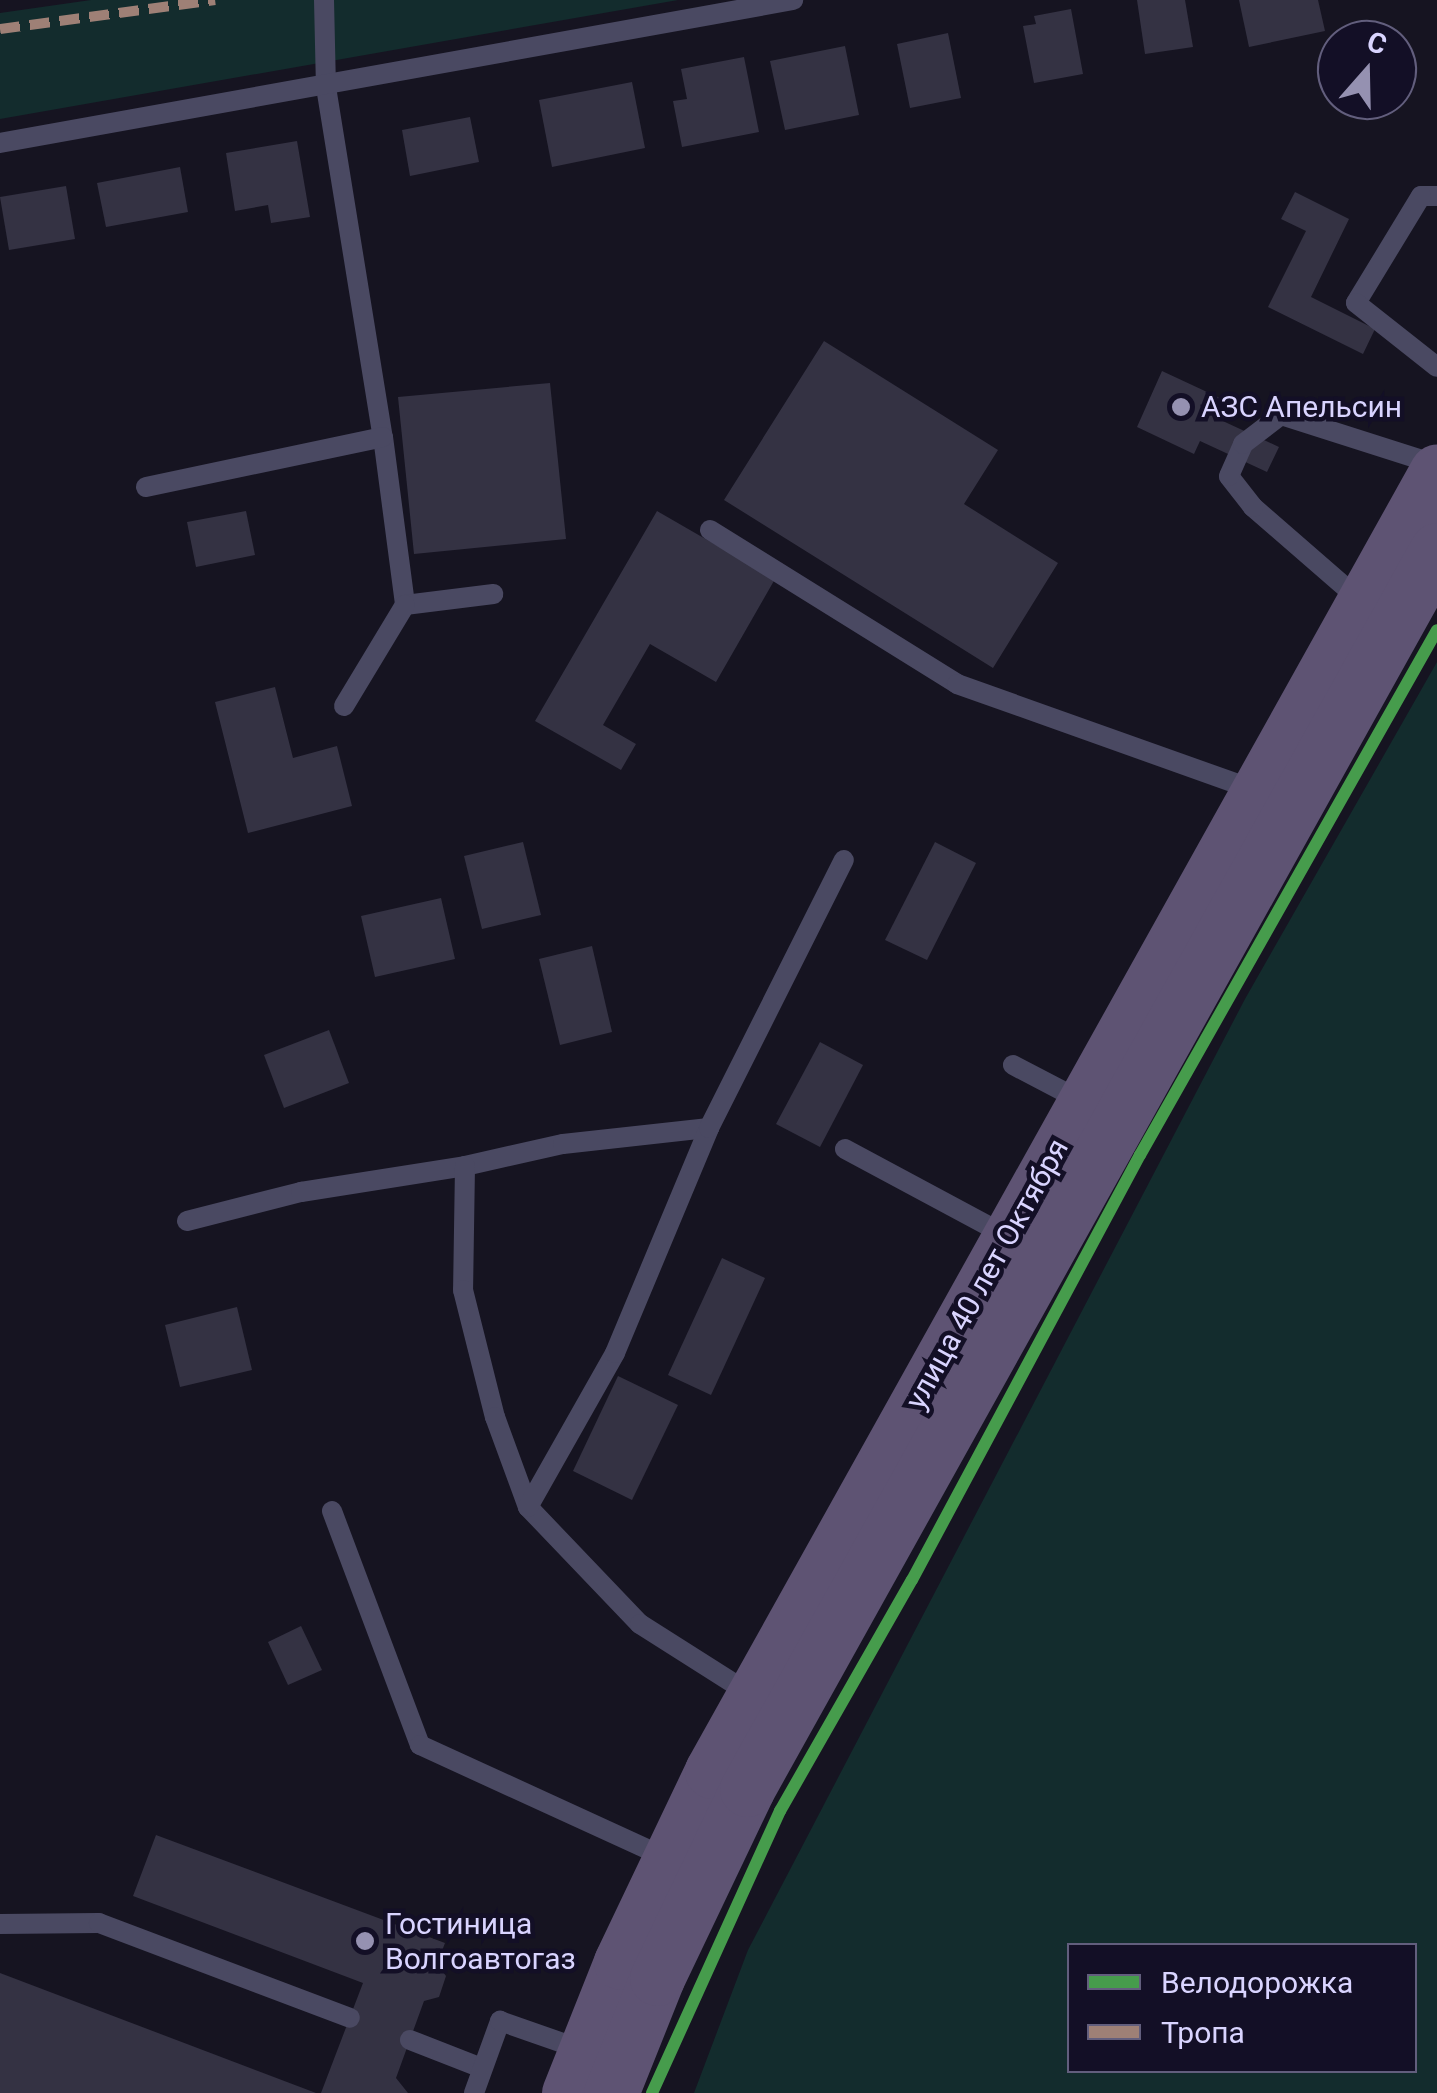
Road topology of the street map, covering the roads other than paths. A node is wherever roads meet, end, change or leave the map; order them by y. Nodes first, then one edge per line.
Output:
1 (324, 0) edge
2 (793, 0) edge
3 (326, 87) junction
4 (0, 143) edge
5 (1437, 196) edge
6 (1437, 367) edge
7 (383, 437) junction
8 (1437, 468) edge
9 (146, 486) dead end
10 (710, 530) dead end
11 (1437, 550) edge
12 (493, 594) dead end
13 (1363, 604) junction
14 (405, 605) junction
15 (344, 706) dead end
16 (1257, 791) junction
17 (844, 860) dead end
18 (1013, 1065) dead end
19 (1083, 1101) junction
20 (709, 1128) junction
21 (846, 1149) dead end
22 (465, 1166) junction
23 (188, 1221) dead end
24 (1008, 1236) junction
25 (528, 1507) junction
26 (332, 1511) dead end
27 (754, 1696) junction
28 (669, 1859) junction
29 (0, 1924) edge
30 (350, 2018) dead end
31 (410, 2040) dead end
32 (482, 2068) junction
33 (588, 2079) edge
34 (474, 2093) edge

1 - 3 lane
2 - 3 lane
3 - 4 lane
3 - 7 lane
5 - 6 lane
7 - 9 lane
7 - 14 lane
8 - 13 main road, улица 40 лет Октября
8 - 13 lane
10 - 16 lane
11 - 33 main road, улица 40 лет Октября
12 - 14 lane
13 - 16 main road, улица 40 лет Октября
14 - 15 lane
16 - 19 main road, улица 40 лет Октября
17 - 20 lane
18 - 19 lane
19 - 24 main road, улица 40 лет Октября
20 - 22 lane
20 - 25 lane
21 - 24 lane
22 - 23 lane
22 - 25 lane
24 - 27 main road, улица 40 лет Октября
25 - 27 lane
26 - 28 lane
27 - 28 main road, улица 40 лет Октября
28 - 33 main road, улица 40 лет Октября
29 - 30 lane
31 - 32 lane
32 - 33 lane
32 - 34 lane

